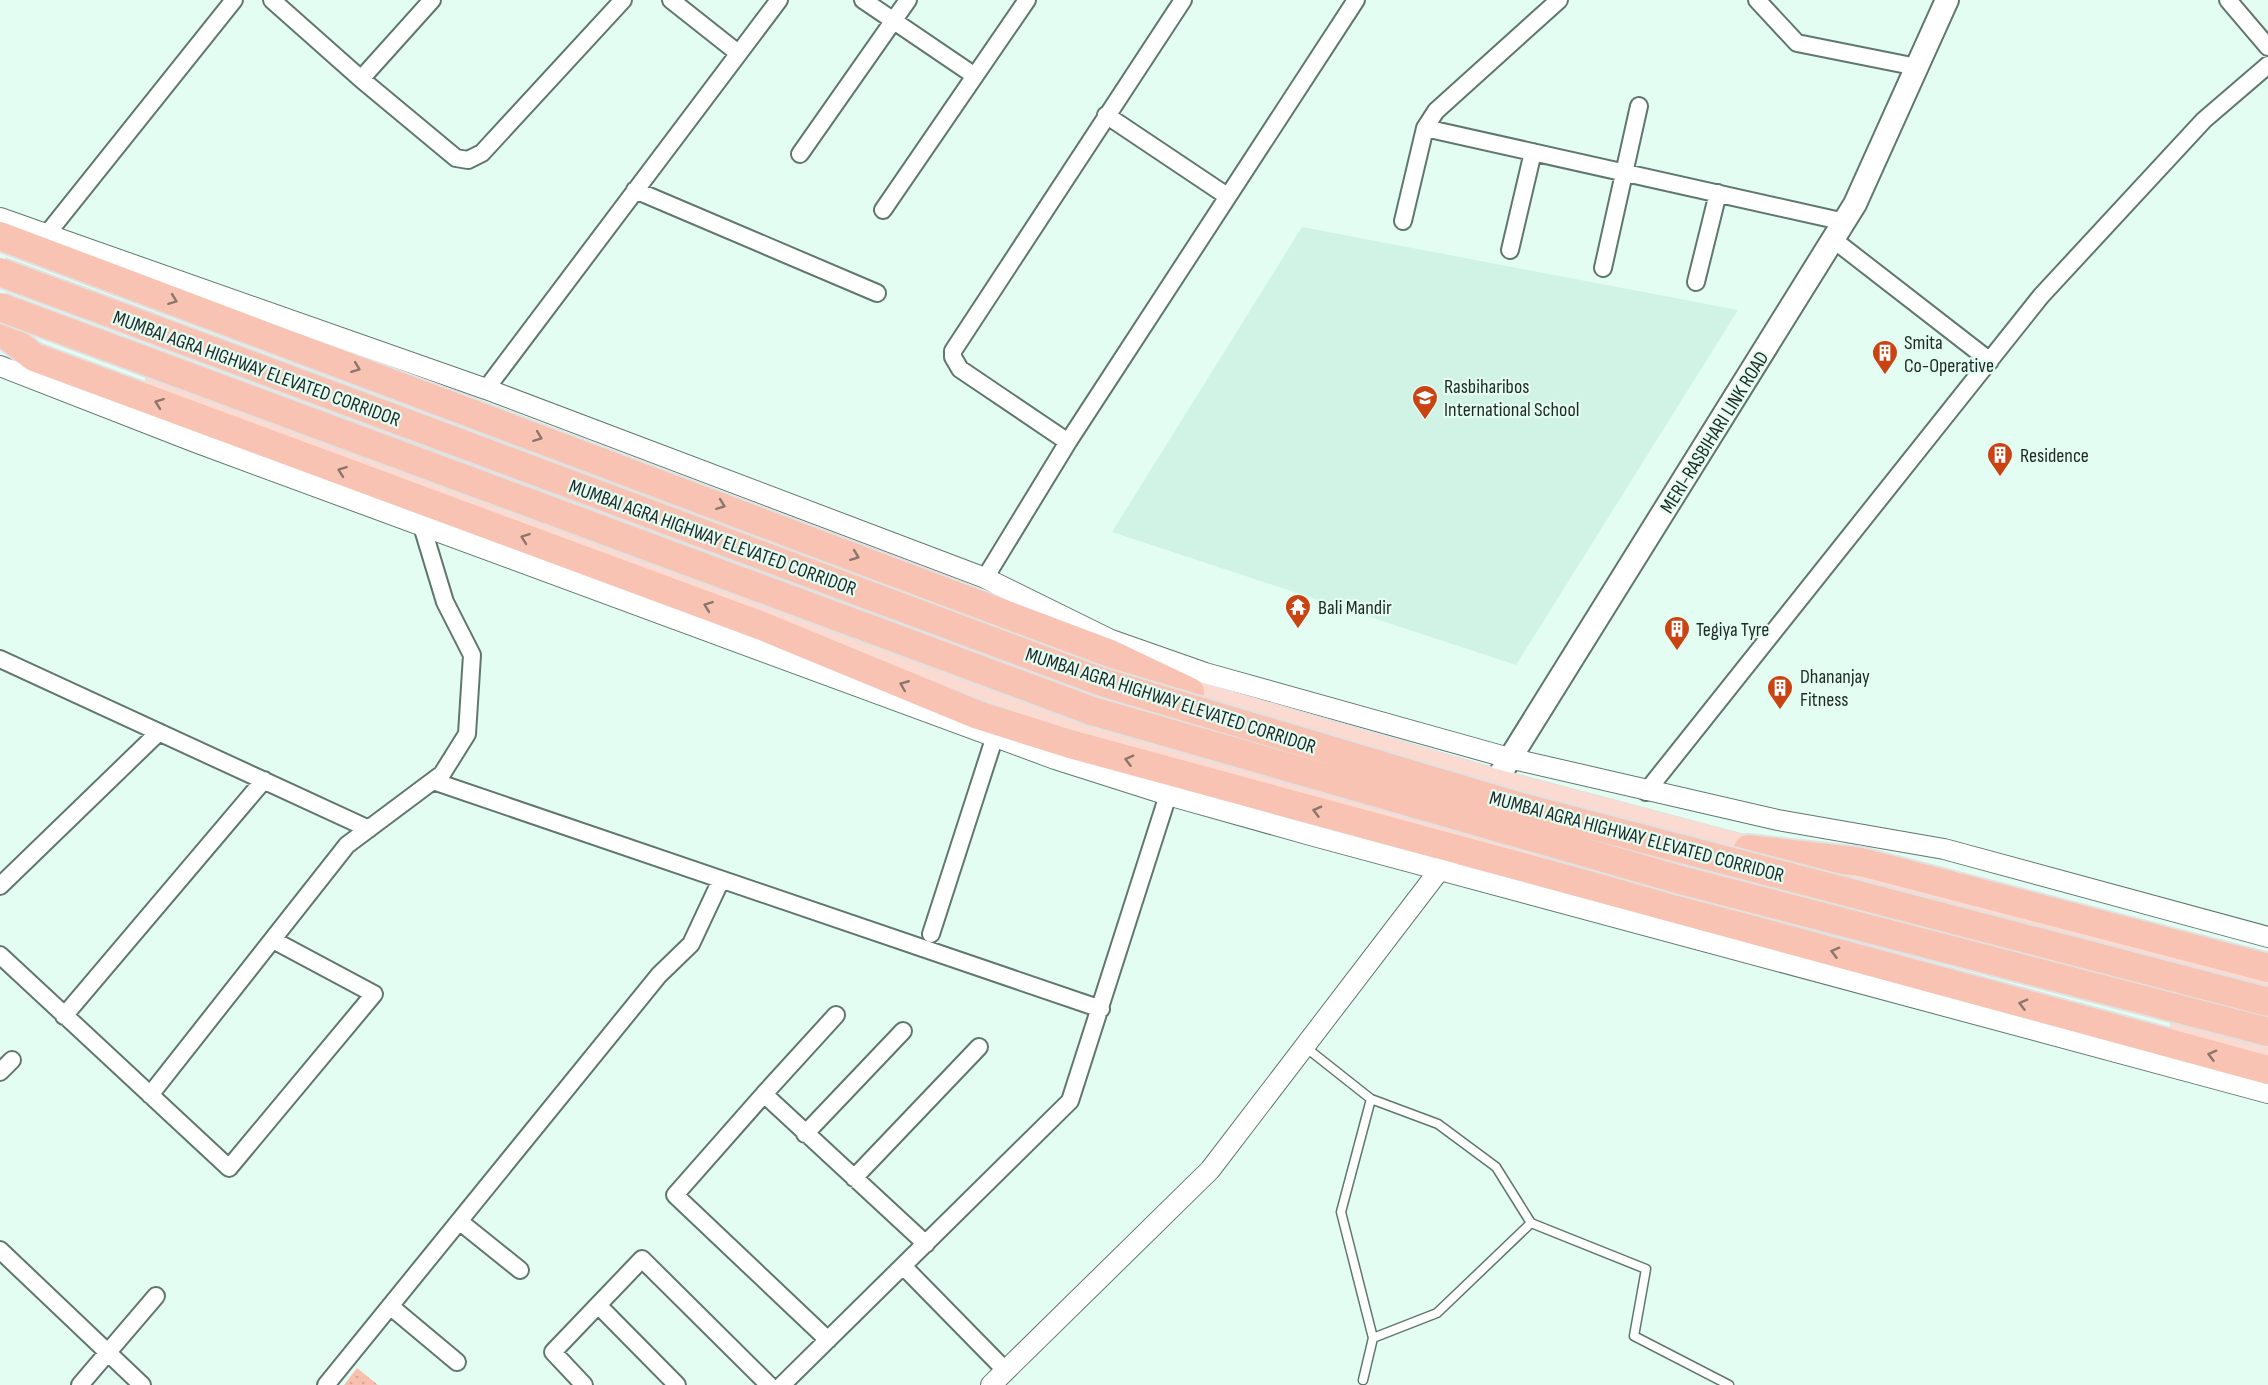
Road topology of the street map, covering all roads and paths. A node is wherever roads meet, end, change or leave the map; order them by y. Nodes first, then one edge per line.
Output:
1 (234, 0) edge
2 (272, 0) edge
3 (432, 0) edge
4 (623, 0) edge
5 (671, 0) edge
6 (779, 0) edge
7 (863, 0) edge
8 (908, 0) edge
9 (1027, 0) edge
10 (1183, 0) edge
11 (1356, 0) edge
12 (1757, 0) edge
13 (1947, 0) edge
14 (2228, 0) edge
15 (1555, 1) edge
16 (893, 21) junction
17 (2268, 46) edge
18 (738, 53) junction
19 (1917, 67) junction
20 (2266, 69) edge
21 (975, 76) junction
22 (361, 79) junction
23 (1639, 106) dead end
24 (1106, 115) junction
25 (1425, 128) junction
26 (1533, 152) junction
27 (800, 154) dead end
28 (1625, 172) junction
29 (635, 190) junction
30 (1718, 193) junction
31 (1227, 196) junction
32 (883, 210) dead end
33 (0, 218) edge
34 (1403, 221) dead end
35 (1839, 231) junction
36 (46, 234) junction
37 (0, 236) edge
38 (1510, 250) dead end
39 (0, 259) edge
40 (1603, 268) dead end
41 (0, 272) edge
42 (1696, 282) dead end
43 (877, 293) dead end
44 (0, 307) edge
45 (0, 322) edge
46 (0, 330) edge
47 (1990, 361) junction
48 (0, 366) edge
49 (486, 389) junction
50 (1068, 442) junction
51 (422, 526) junction
52 (985, 578) junction
53 (0, 659) edge
54 (1190, 692) junction
55 (159, 732) junction
56 (994, 739) junction
57 (1509, 759) junction
58 (264, 780) junction
59 (433, 781) junction
60 (1495, 782) junction
61 (1646, 792) junction
62 (1168, 795) junction
63 (369, 829) junction
64 (1748, 849) junction
65 (1453, 851) junction
66 (721, 880) junction
67 (0, 886) edge
68 (2266, 933) edge
69 (932, 934) dead end
70 (273, 940) junction
71 (0, 955) edge
72 (2268, 968) edge
73 (2268, 984) edge
74 (2268, 1002) edge
75 (1101, 1009) junction
76 (836, 1015) dead end
77 (64, 1016) junction
78 (903, 1031) dead end
79 (2268, 1032) edge
80 (1304, 1046) junction
81 (979, 1047) dead end
82 (2268, 1047) edge
83 (2268, 1070) edge
84 (2268, 1093) edge
85 (764, 1094) junction
86 (150, 1095) junction
87 (1371, 1099) junction
88 (805, 1134) junction
89 (854, 1179) junction
90 (459, 1221) junction
91 (1531, 1223) junction
92 (926, 1245) junction
93 (0, 1250) edge
94 (903, 1266) junction
95 (520, 1270) dead end
96 (156, 1296) dead end
97 (598, 1305) junction
98 (390, 1306) junction
99 (1373, 1338) junction
100 (828, 1340) junction
101 (109, 1352) junction
102 (457, 1362) dead end
103 (1006, 1371) junction
104 (1362, 1380) dead end
105 (80, 1385) edge
106 (142, 1385) edge
107 (326, 1385) edge
108 (584, 1385) edge
109 (677, 1385) edge
110 (770, 1385) edge
111 (782, 1385) edge
112 (992, 1385) edge
113 (1729, 1385) edge

1 - 36 street
2 - 22 street
3 - 22 street
4 - 22 street
5 - 18 street
6 - 18 street
7 - 16 street
8 - 16 street
9 - 21 street
10 - 24 street
11 - 31 street
12 - 19 street
13 - 19 main road, MERI-RASBIHARI LINK ROAD
14 - 17 street
15 - 25 street
16 - 21 street
16 - 27 street
18 - 29 street
19 - 35 main road, MERI-RASBIHARI LINK ROAD
20 - 47 street
21 - 32 street
23 - 28 street
24 - 31 street
24 - 50 street
25 - 26 street
25 - 34 street
26 - 28 street
26 - 38 street
28 - 30 street
28 - 40 street
29 - 43 street
29 - 49 street
30 - 35 street
30 - 42 street
31 - 50 street
33 - 36 street
35 - 47 street
35 - 57 main road, MERI-RASBIHARI LINK ROAD
36 - 49 street
37 -> 54 highway
39 - 54 main road
41 - 74 highway, MUMBAI AGRA HIGHWAY ELEVATED CORRIDOR, bridge
44 - 79 highway, MUMBAI AGRA HIGHWAY ELEVATED CORRIDOR, bridge
45 - 65 main road
65 -> 46 highway
47 - 61 street
48 - 51 street
49 - 52 street
50 - 52 street
51 - 56 street
51 - 59 street
52 - 57 street
53 - 55 street
54 - 60 main road
55 - 58 street
55 - 67 street
56 - 62 street
56 - 69 street
57 - 60 main road, MERI-RASBIHARI LINK ROAD
57 - 61 street
58 - 63 street
58 - 77 street
59 - 63 street
59 - 66 street
60 - 64 main road
60 - 65 main road, MERI-RASBIHARI LINK ROAD
61 - 68 street
62 - 65 street
62 - 75 street
63 - 70 street
64 - 72 highway
64 - 73 main road
65 - 80 street
65 - 82 main road
83 -> 65 highway
65 - 84 street
66 - 75 street
66 - 90 street
70 - 86 street
70 - 86 street
71 - 77 street
75 - 92 street
76 - 85 street
77 - 86 street
78 - 88 street
80 - 87 lane
80 - 103 street
81 - 89 street
85 - 88 street
85 - 100 street
87 - 91 lane
87 - 99 lane
88 - 89 street
89 - 92 street
90 - 95 street
90 - 98 street
91 - 99 lane
91 - 113 lane
92 - 94 street
93 - 101 street
94 - 100 street
94 - 103 street
96 - 101 street
97 - 108 street
97 - 109 street
97 - 110 street
98 - 102 street
98 - 107 street
99 - 104 lane
100 - 111 street
101 - 105 street
101 - 106 street
103 - 112 street

